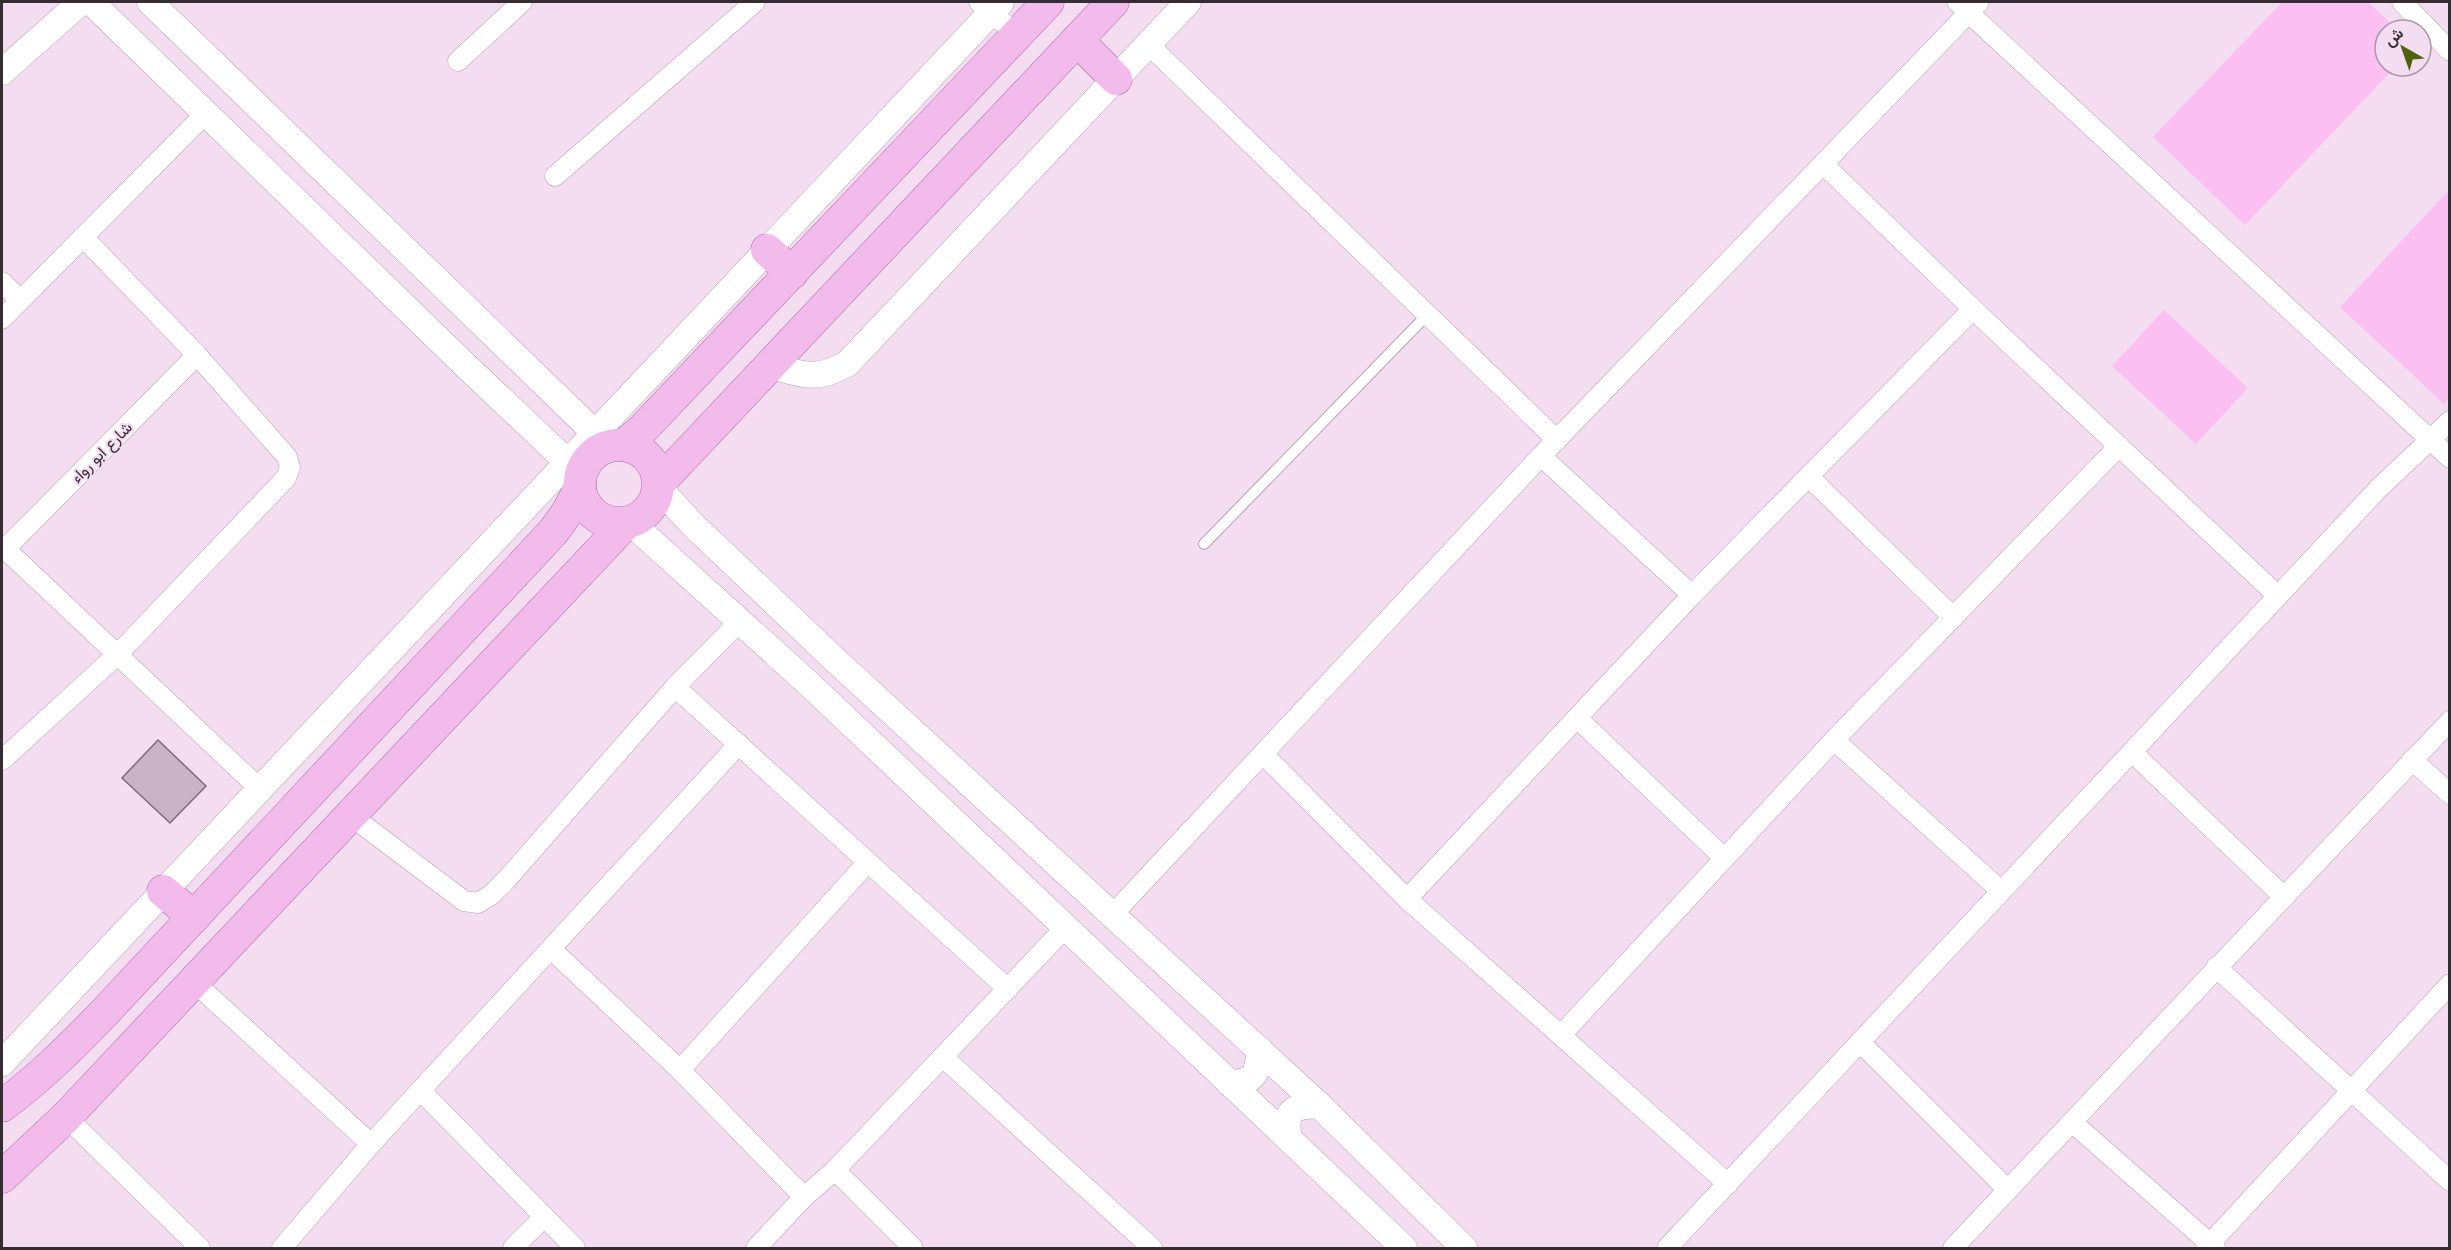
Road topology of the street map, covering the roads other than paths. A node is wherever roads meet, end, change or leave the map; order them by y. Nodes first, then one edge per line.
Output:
1 (81, 2) edge
2 (91, 2) edge
3 (150, 2) edge
4 (522, 2) edge
5 (755, 2) edge
6 (1048, 2) edge
7 (1113, 2) edge
8 (1188, 2) edge
9 (2402, 2) edge
10 (990, 5) edge
11 (1968, 5) edge
12 (1017, 35) junction
13 (1077, 40) junction
14 (2447, 43) edge
15 (1148, 44) junction
16 (458, 61) dead end
17 (2, 72) edge
18 (1116, 79) junction
19 (207, 112) junction
20 (1824, 165) junction
21 (555, 176) dead end
22 (83, 237) junction
23 (767, 250) junction
24 (792, 273) junction
25 (2, 282) edge
26 (20, 300) junction
27 (1973, 309) junction
28 (1428, 314) junction
29 (2, 319) edge
30 (197, 355) junction
31 (768, 365) junction
32 (2450, 421) edge
33 (1557, 440) junction
34 (2430, 440) junction
35 (612, 441) junction
36 (2119, 446) junction
37 (1541, 456) junction
38 (2450, 458) edge
39 (576, 473) junction
40 (1809, 477) junction
41 (659, 485) junction
42 (628, 523) junction
43 (1204, 544) dead end
44 (3, 548) edge
45 (1692, 595) junction
46 (2278, 596) junction
47 (1953, 617) junction
48 (741, 620) junction
49 (117, 655) junction
50 (833, 658) junction
51 (808, 683) junction
52 (675, 687) junction
53 (1577, 718) junction
54 (2450, 721) edge
55 (1833, 740) junction
56 (739, 744) junction
57 (2132, 752) junction
58 (1263, 754) junction
59 (2, 760) edge
60 (2412, 760) junction
61 (260, 789) junction
62 (2450, 794) edge
63 (350, 814) junction
64 (1724, 858) junction
65 (867, 863) junction
66 (2000, 890) junction
67 (163, 891) junction
68 (2284, 897) junction
69 (1407, 899) junction
70 (1113, 914) junction
71 (194, 917) junction
72 (1065, 928) junction
73 (551, 949) junction
74 (2216, 967) junction
75 (193, 981) junction
76 (2450, 984) edge
77 (1008, 989) junction
78 (1561, 1035) junction
79 (1860, 1042) junction
80 (1260, 1050) junction
81 (943, 1057) junction
82 (2, 1063) edge
83 (680, 1070) junction
84 (1229, 1083) junction
85 (2350, 1090) junction
86 (421, 1091) junction
87 (2, 1106) edge
88 (1319, 1106) junction
89 (66, 1117) junction
90 (2073, 1123) junction
91 (1289, 1139) junction
92 (371, 1144) junction
93 (15, 1150) edge
94 (835, 1170) junction
95 (2, 1176) edge
96 (2450, 1181) edge
97 (1728, 1184) junction
98 (2008, 1190) junction
99 (804, 1197) junction
100 (544, 1217) junction
101 (2210, 1247) edge
102 (200, 1248) edge
103 (282, 1248) edge
104 (513, 1248) edge
105 (575, 1248) edge
106 (756, 1248) edge
107 (913, 1248) edge
108 (1152, 1248) edge
109 (1404, 1248) edge
110 (1464, 1248) edge
111 (1667, 1248) edge
112 (1953, 1248) edge

1 - 17 street
2 - 19 street
3 - 35 street
4 - 16 street
5 - 21 street
6 - 12 main road
7 - 13 main road
8 - 15 street
9 - 14 street
10 - 12 street
10 - 23 street
11 - 20 street
11 - 34 street
12 - 24 main road
13 - 18 main road
13 - 31 main road
15 - 18 street
15 - 28 street
18 - 31 street
19 - 22 street
19 - 39 street
20 - 27 street
20 - 33 street
22 - 26 street
22 - 30 street
23 - 24 main road
23 - 35 street
24 - 35 main road
25 - 26 street
26 - 29 street
27 - 36 street
27 - 40 street
28 - 33 street
28 - 43 lane
30 - 44 street, شارع ابو رواء
30 - 49 street
31 - 41 main road
32 - 34 street
33 - 37 street
34 - 38 street
34 - 46 street
35 - 39 main road
35 - 41 main road
36 - 46 street
36 - 47 street
37 - 45 street
37 - 58 street
39 - 42 main road
39 - 61 street
39 - 71 main road
40 - 45 street
40 - 47 street
41 - 42 main road
41 - 50 street
42 - 48 street
42 - 63 main road
44 - 49 street
45 - 53 street
46 - 57 street
47 - 55 street
48 - 51 street
48 - 52 street
49 - 59 street
49 - 61 street
50 - 51 street
50 - 70 street
51 - 72 street
52 - 56 street
52 - 63 street
53 - 64 street
53 - 69 street
54 - 60 street
55 - 64 street
55 - 66 street
56 - 65 street
56 - 73 street
57 - 66 street
57 - 68 street
58 - 69 street
58 - 70 street
60 - 62 street
60 - 68 street
61 - 67 street
63 - 75 main road
64 - 78 street
65 - 77 street
65 - 83 street
66 - 79 street
67 - 71 main road
67 - 82 street
68 - 74 street
69 - 78 street
70 - 80 street
71 - 87 main road
72 - 77 street
72 - 84 street
73 - 83 street
73 - 86 street
74 - 85 street
74 - 90 street
75 - 89 main road
75 - 92 street
76 - 85 street
77 - 81 street
78 - 97 street
79 - 97 street
79 - 98 street
80 - 84 street
80 - 88 street
81 - 94 street
81 - 108 street
83 - 99 street
84 - 91 street
85 - 96 street
85 - 101 street
86 - 92 street
86 - 100 street
88 - 91 street
88 - 110 street
89 - 93 main road
89 - 102 street
90 - 98 street
90 - 101 street
91 - 109 street
92 - 103 street
93 - 95 main road
94 - 99 street
94 - 107 street
97 - 111 street
98 - 112 street
99 - 106 street
100 - 104 street
100 - 105 street

